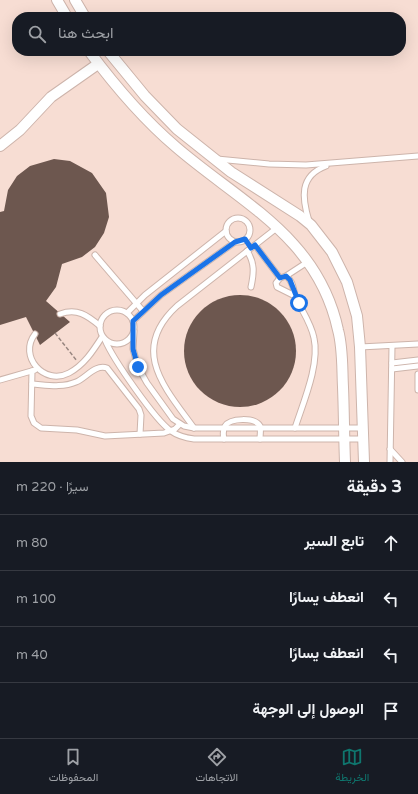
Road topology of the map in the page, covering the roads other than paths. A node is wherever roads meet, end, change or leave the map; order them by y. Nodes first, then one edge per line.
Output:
1 (57, 0) edge
2 (75, 0) edge
3 (64, 12) edge
4 (82, 12) edge
5 (92, 56) edge
6 (112, 56) edge
7 (98, 64) junction
8 (0, 146) edge
9 (418, 156) edge
10 (212, 158) junction
11 (330, 164) junction
12 (273, 200) junction
13 (261, 213) junction
14 (311, 225) junction
15 (278, 227) junction
16 (226, 231) junction
17 (245, 239) junction
18 (235, 242) junction
19 (251, 248) junction
20 (95, 255) dead end
21 (309, 261) junction
22 (286, 276) junction
23 (280, 278) junction
24 (251, 287) dead end
25 (295, 296) junction
26 (136, 303) junction
27 (143, 311) junction
28 (127, 313) junction
29 (60, 314) dead end
30 (133, 321) junction
31 (100, 326) junction
32 (134, 331) junction
33 (35, 334) dead end
34 (104, 338) junction
35 (418, 344) edge
36 (392, 346) junction
37 (360, 347) junction
38 (418, 360) edge
39 (392, 366) junction
40 (418, 366) edge
41 (35, 370) junction
42 (418, 374) edge
43 (0, 380) edge
44 (32, 384) junction
45 (418, 390) edge
46 (180, 424) junction
47 (224, 427) junction
48 (194, 428) junction
49 (260, 428) junction
50 (295, 428) junction
51 (344, 428) junction
52 (362, 428) junction
53 (171, 431) junction
54 (140, 434) junction
55 (224, 439) junction
56 (260, 439) junction
57 (344, 439) junction
58 (363, 439) junction
59 (390, 449) junction
60 (345, 462) edge
61 (364, 462) edge
62 (390, 462) edge
63 (402, 462) edge

1 - 3 street
2 - 4 street
5 - 7 street
6 - 10 street
7 - 8 street
7 - 13 street
9 - 11 lane
10 - 11 lane
10 - 12 street
11 - 14 lane
12 - 13 street
12 - 14 street
13 - 15 street
14 - 37 street
15 - 19 lane
15 - 21 street
16 - 17 lane
16 - 18 lane
16 - 26 lane
17 - 18 lane
17 - 19 lane
18 - 27 lane
19 - 23 lane
19 - 24 lane
19 - 48 lane
20 - 26 lane
21 - 22 lane
21 - 51 street
22 - 23 lane
22 - 25 lane
23 - 25 lane
25 - 50 lane
26 - 27 lane
26 - 28 lane
27 - 30 lane
28 - 30 lane
28 - 31 lane
29 - 31 lane
30 - 32 lane
31 - 34 lane
32 - 34 lane
32 - 46 lane
33 - 41 lane
34 - 41 lane
34 - 53 lane
35 - 36 lane
36 - 37 lane
36 - 39 lane
37 - 52 street
38 - 39 lane
39 - 40 lane
39 - 59 lane
41 - 43 lane
41 - 44 lane
42 - 45 lane
44 - 54 lane
44 - 54 lane
46 - 48 lane
46 - 53 lane
47 - 48 lane
47 - 49 lane
47 - 55 lane
49 - 50 lane
49 - 56 lane
50 - 51 lane
51 - 52 lane
51 - 57 street
52 - 58 street
53 - 54 lane
53 - 55 lane
55 - 56 lane
56 - 57 lane
57 - 58 lane
57 - 60 street
58 - 61 street
59 - 62 lane
59 - 63 lane

